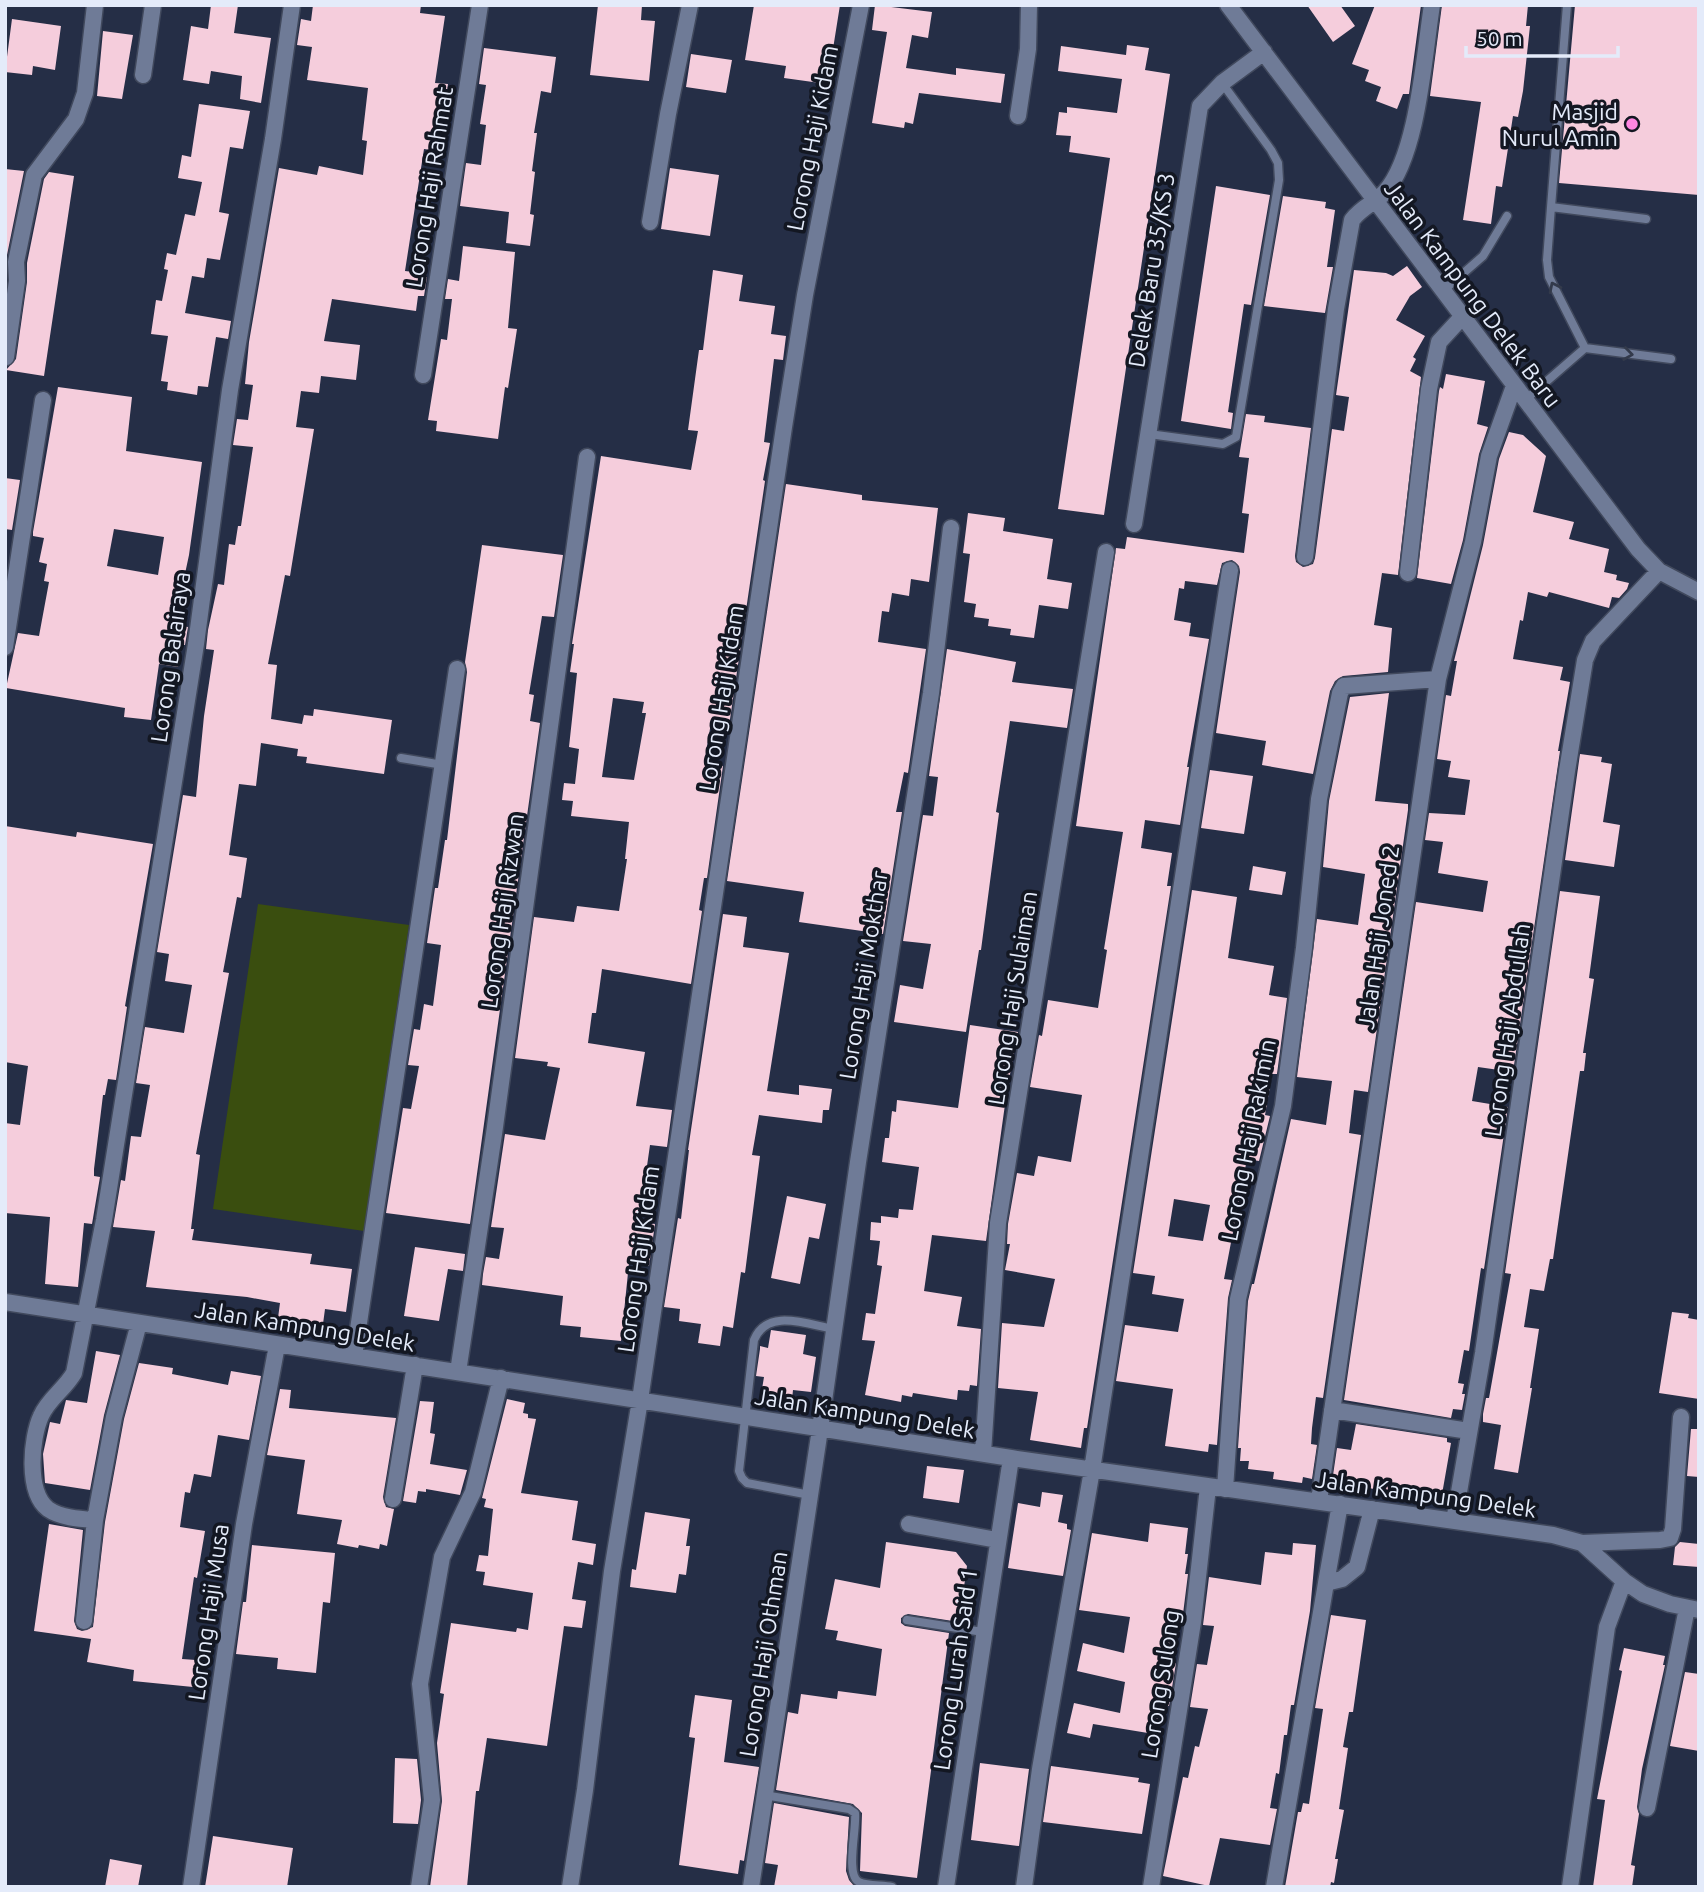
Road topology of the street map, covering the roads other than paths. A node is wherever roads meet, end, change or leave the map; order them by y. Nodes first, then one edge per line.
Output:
1 (95, 5) edge
2 (153, 5) edge
3 (292, 5) edge
4 (480, 5) edge
5 (690, 5) edge
6 (861, 5) edge
7 (1029, 5) edge
8 (1228, 5) edge
9 (1432, 5) edge
10 (1567, 5) edge
11 (1264, 52) junction
12 (143, 75) dead end
13 (1222, 83) junction
14 (1018, 116) dead end
15 (1374, 201) junction
16 (1551, 207) junction
17 (1507, 216) dead end
18 (1646, 219) dead end
19 (650, 222) dead end
20 (11, 261) edge
21 (1443, 291) junction
22 (1462, 317) junction
23 (1585, 348) junction
24 (6, 357) edge
25 (1671, 359) dead end
26 (423, 375) dead end
27 (1514, 386) junction
28 (43, 400) dead end
29 (1524, 401) junction
30 (1149, 434) junction
31 (587, 457) dead end
32 (1134, 524) dead end
33 (950, 528) dead end
34 (1107, 552) dead end
35 (1305, 557) dead end
36 (1230, 570) dead end
37 (1659, 571) junction
38 (1408, 573) dead end
39 (1699, 592) edge
40 (5, 647) edge
41 (457, 669) dead end
42 (1438, 679) junction
43 (401, 758) dead end
44 (443, 765) junction
45 (5, 1302) edge
46 (86, 1315) junction
47 (139, 1323) junction
48 (834, 1329) junction
49 (277, 1345) junction
50 (354, 1356) junction
51 (415, 1366) junction
52 (458, 1372) junction
53 (501, 1378) junction
54 (640, 1400) junction
55 (1332, 1410) junction
56 (1681, 1417) dead end
57 (745, 1418) junction
58 (820, 1429) junction
59 (1469, 1431) junction
60 (983, 1453) junction
61 (1011, 1458) junction
62 (1092, 1470) junction
63 (1208, 1487) junction
64 (1225, 1489) junction
65 (810, 1495) junction
66 (393, 1499) dead end
67 (1319, 1501) junction
68 (1340, 1504) junction
69 (1372, 1509) junction
70 (95, 1520) junction
71 (1454, 1521) junction
72 (909, 1524) dead end
73 (997, 1540) junction
74 (1582, 1543) junction
75 (1625, 1581) junction
76 (1326, 1583) junction
77 (1693, 1609) edge
78 (84, 1620) dead end
79 (907, 1620) dead end
80 (984, 1632) junction
81 (764, 1795) junction
82 (1647, 1808) dead end
83 (191, 1887) edge
84 (419, 1887) edge
85 (570, 1887) edge
86 (751, 1887) edge
87 (892, 1887) edge
88 (946, 1887) edge
89 (1024, 1887) edge
90 (1151, 1887) edge
91 (1274, 1887) edge
92 (1570, 1887) edge

1 - 20 street
2 - 12 street
3 - 46 street, Lorong Balairaya
4 - 26 street, Lorong Haji Rahmat
5 - 19 street
6 - 54 street, Lorong Haji Kidam
7 - 14 street
8 - 11 street, Jalan Kampung Delek Baru
9 - 15 street
10 - 16 lane
11 - 13 street, Delek Baru 35/KS 3
11 - 15 street, Jalan Kampung Delek Baru
13 - 30 street, Delek Baru 35/KS 3
13 - 30 lane
15 - 21 street, Jalan Kampung Delek Baru
15 - 35 street
16 - 18 lane
23 -> 16 lane
17 - 21 lane
20 - 24 street
21 - 22 street, Jalan Kampung Delek Baru
22 - 27 street, Jalan Kampung Delek Baru
22 - 38 street
23 -> 25 lane
23 - 29 lane
27 - 29 street, Jalan Kampung Delek Baru
27 - 42 street, Jalan Haji Joned 2
28 - 40 street
29 - 37 street, Jalan Kampung Delek Baru
30 - 32 street, Delek Baru 35/KS 3
31 - 52 street, Lorong Haji Rizwan
33 - 48 street, Lorong Haji Mokthar
34 - 60 street, Lorong Haji Sulaiman
36 - 62 street
37 - 39 street, Jalan Kampung Delek Baru
37 - 59 street, Lorong Haji Abdullah
41 - 44 street
42 - 55 street, Jalan Haji Joned 2
42 - 64 street, Lorong Haji Rakimin
43 - 44 lane
44 - 50 street
45 - 46 street, Jalan Kampung Delek
46 - 47 street, Jalan Kampung Delek
46 - 70 street, Lorong Balairaya
47 - 49 street, Jalan Kampung Delek
47 - 70 street
48 - 57 lane
48 - 58 street, Lorong Haji Mokthar
49 - 50 street, Jalan Kampung Delek
49 - 83 street, Lorong Haji Musa
50 - 51 street, Jalan Kampung Delek
51 - 52 street, Jalan Kampung Delek
51 - 66 street
52 - 53 street, Jalan Kampung Delek
53 - 54 street, Jalan Kampung Delek
53 - 84 street
54 - 57 street, Jalan Kampung Delek
54 - 85 street, Lorong Haji Kidam
55 - 59 street
55 - 67 street, Jalan Haji Joned 2
56 - 74 street
57 - 58 street, Jalan Kampung Delek
57 - 65 lane
58 - 60 street, Jalan Kampung Delek
58 - 65 street, Lorong Haji Othman
59 - 71 street, Lorong Haji Abdullah
60 - 61 street, Jalan Kampung Delek
61 - 62 street, Jalan Kampung Delek
61 - 73 street, Lorong Lurah Said 1
62 - 63 street, Jalan Kampung Delek
62 - 89 street
63 - 64 street, Jalan Kampung Delek
63 - 90 street, Lorong Sulong
64 - 67 street, Jalan Kampung Delek
65 - 81 street, Lorong Haji Othman
67 - 68 street, Jalan Kampung Delek
68 - 69 street, Jalan Kampung Delek
68 - 76 street
69 - 71 street, Jalan Kampung Delek
69 - 76 street
70 - 78 street
71 - 74 street, Jalan Kampung Delek
72 - 73 street
73 - 80 street, Lorong Lurah Said 1
74 - 75 street, Jalan Kampung Delek
75 - 77 street, Jalan Kampung Delek
75 - 92 street
76 - 91 street
77 - 82 street
79 - 80 lane
80 - 88 street, Lorong Lurah Said 1
81 - 86 street, Lorong Haji Othman
81 - 87 lane

